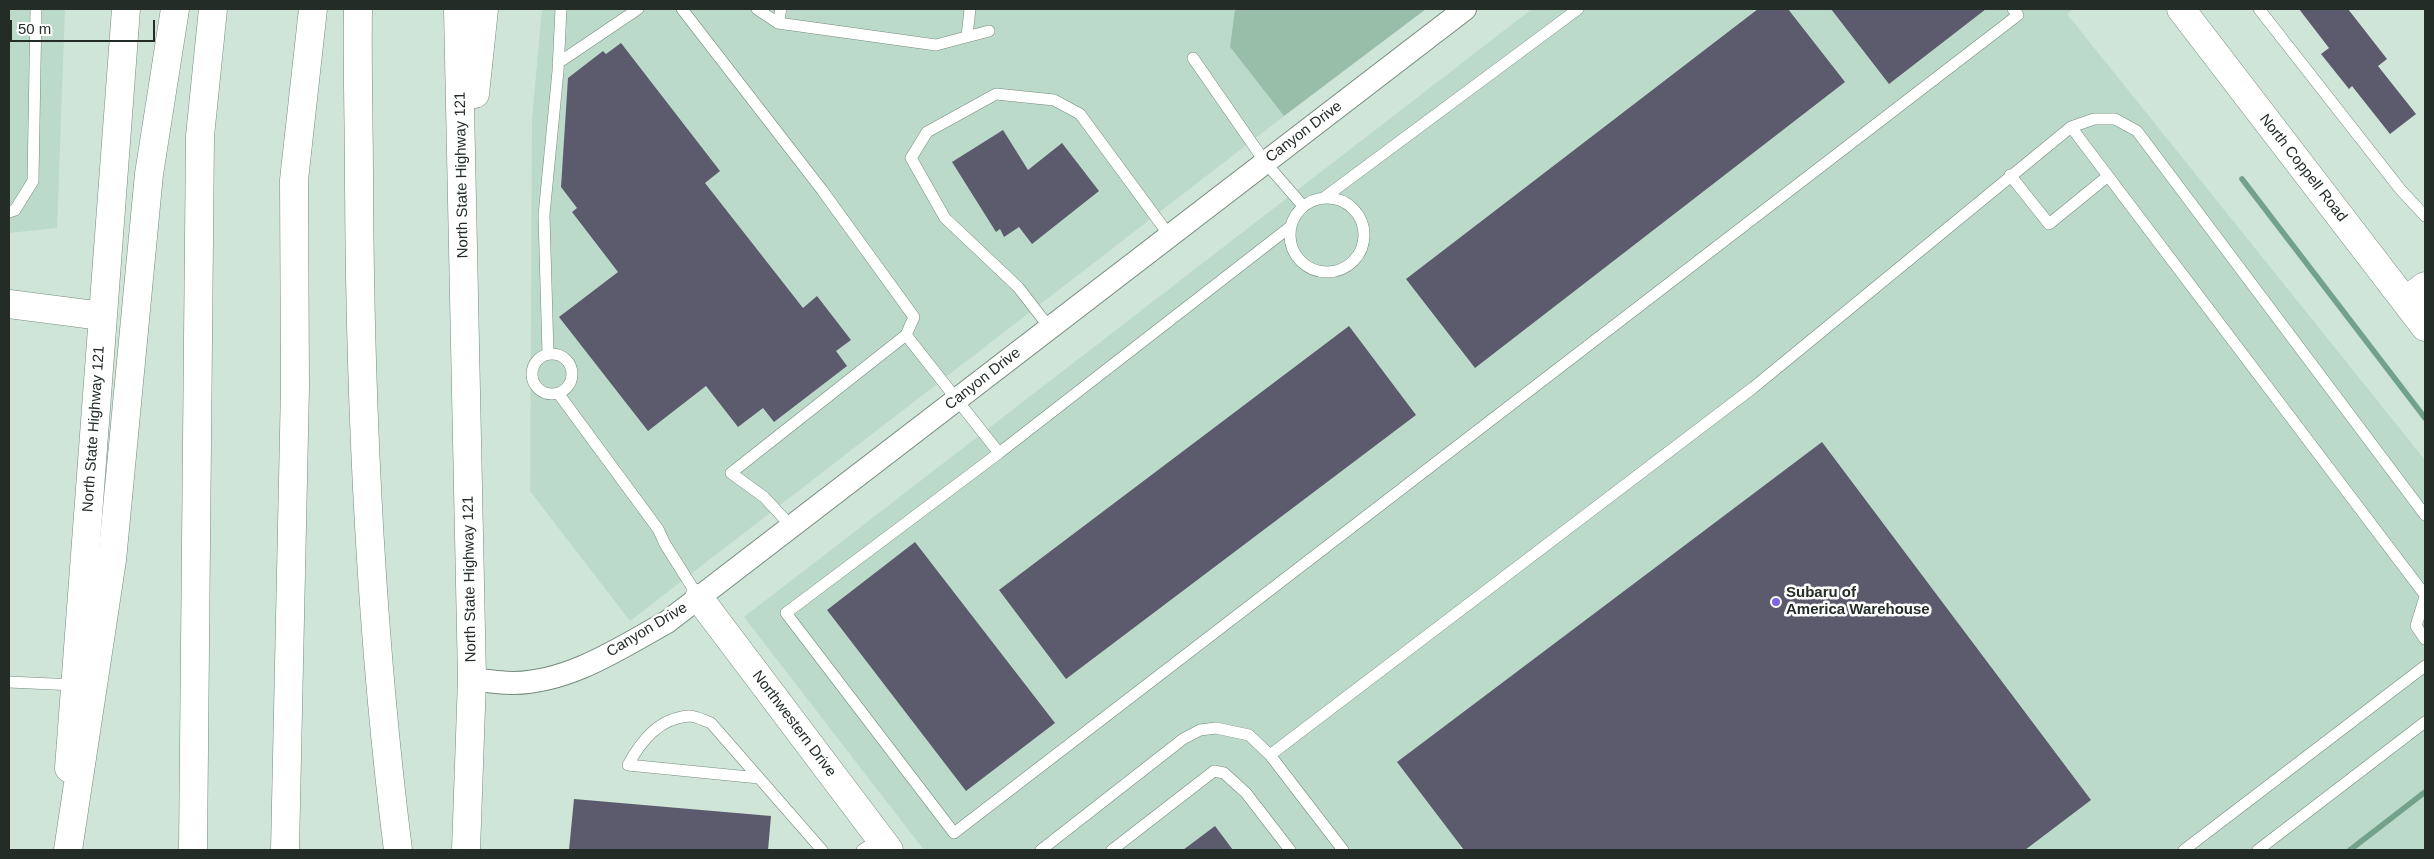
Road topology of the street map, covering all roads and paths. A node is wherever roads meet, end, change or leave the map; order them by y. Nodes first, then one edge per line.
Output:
1 (36, 9) edge
2 (111, 9) edge
3 (126, 9) edge
4 (175, 9) edge
5 (213, 9) edge
6 (313, 9) edge
7 (358, 9) edge
8 (458, 9) edge
9 (484, 9) edge
10 (561, 9) edge
11 (638, 9) edge
12 (682, 9) edge
13 (758, 9) edge
14 (781, 9) edge
15 (970, 9) edge
16 (1465, 9) edge
17 (1578, 9) edge
18 (2181, 9) edge
19 (2259, 9) edge
20 (2020, 11) edge
21 (778, 23) junction
22 (989, 31) dead end
23 (967, 36) junction
24 (1193, 58) dead end
25 (558, 63) junction
26 (2071, 127) junction
27 (116, 134) junction
28 (1265, 162) junction
29 (2010, 175) junction
30 (2108, 176) junction
31 (1326, 197) junction
32 (1303, 206) junction
33 (9, 212) edge
34 (2425, 216) edge
35 (1290, 227) junction
36 (1169, 236) junction
37 (463, 263) junction
38 (2415, 294) edge
39 (9, 304) edge
40 (102, 316) junction
41 (2425, 326) edge
42 (1050, 327) junction
43 (906, 335) junction
44 (548, 354) junction
45 (558, 393) junction
46 (955, 400) junction
47 (999, 453) junction
48 (2425, 515) edge
49 (791, 526) junction
50 (2425, 596) edge
51 (699, 598) junction
52 (2425, 639) edge
53 (2425, 666) edge
54 (472, 679) junction
55 (9, 682) edge
56 (75, 685) junction
57 (2425, 722) edge
58 (1270, 755) junction
59 (759, 778) junction
60 (877, 846) edge
61 (64, 850) edge
62 (68, 850) edge
63 (193, 850) edge
64 (285, 850) edge
65 (398, 850) edge
66 (466, 850) edge
67 (822, 850) edge
68 (1041, 850) edge
69 (1112, 850) edge
70 (1290, 850) edge
71 (1342, 850) edge
72 (2184, 850) edge
73 (2258, 850) edge

1 - 33 lane
2 - 27 main road
3 - 27 main road, North State Highway 121
4 - 62 main road
5 - 63 main road
6 - 64 main road
7 - 65 main road
8 - 37 main road, North State Highway 121
9 - 37 main road
10 - 25 lane
11 - 25 lane
12 - 43 lane
13 - 21 lane
14 - 21 lane
15 - 23 lane
16 - 28 street, Canyon Drive
17 - 31 lane
18 - 38 main road, North Coppell Road
19 - 34 lane
20 - 47 lane
21 - 23 lane
22 - 23 lane
24 - 28 lane
25 - 44 lane
26 - 29 lane
26 - 30 lane
26 - 48 lane
27 - 40 main road, North State Highway 121
28 - 32 lane
28 - 36 street, Canyon Drive
29 - 30 lane
29 - 58 lane
30 - 50 lane
31 - 32 lane
31 - 35 lane
32 - 35 lane
35 - 47 lane
36 - 42 street, Canyon Drive
36 - 42 lane
37 - 54 main road, North State Highway 121
38 - 41 main road, North Coppell Road
39 - 40 main road
40 - 56 main road, North State Highway 121
42 - 46 street, Canyon Drive
43 - 46 lane
43 - 49 lane
44 - 45 lane
44 - 45 lane
45 - 51 lane
46 - 47 lane
46 - 49 street, Canyon Drive
49 - 51 street, Canyon Drive
50 - 52 lane
51 - 54 street, Canyon Drive
51 - 60 main road, Northwestern Drive
53 - 72 lane
54 - 66 main road, North State Highway 121
55 - 56 lane
56 - 61 main road, North State Highway 121
57 - 73 lane
58 - 68 lane
58 - 71 lane
59 - 59 lane
59 - 67 lane
69 - 70 lane

